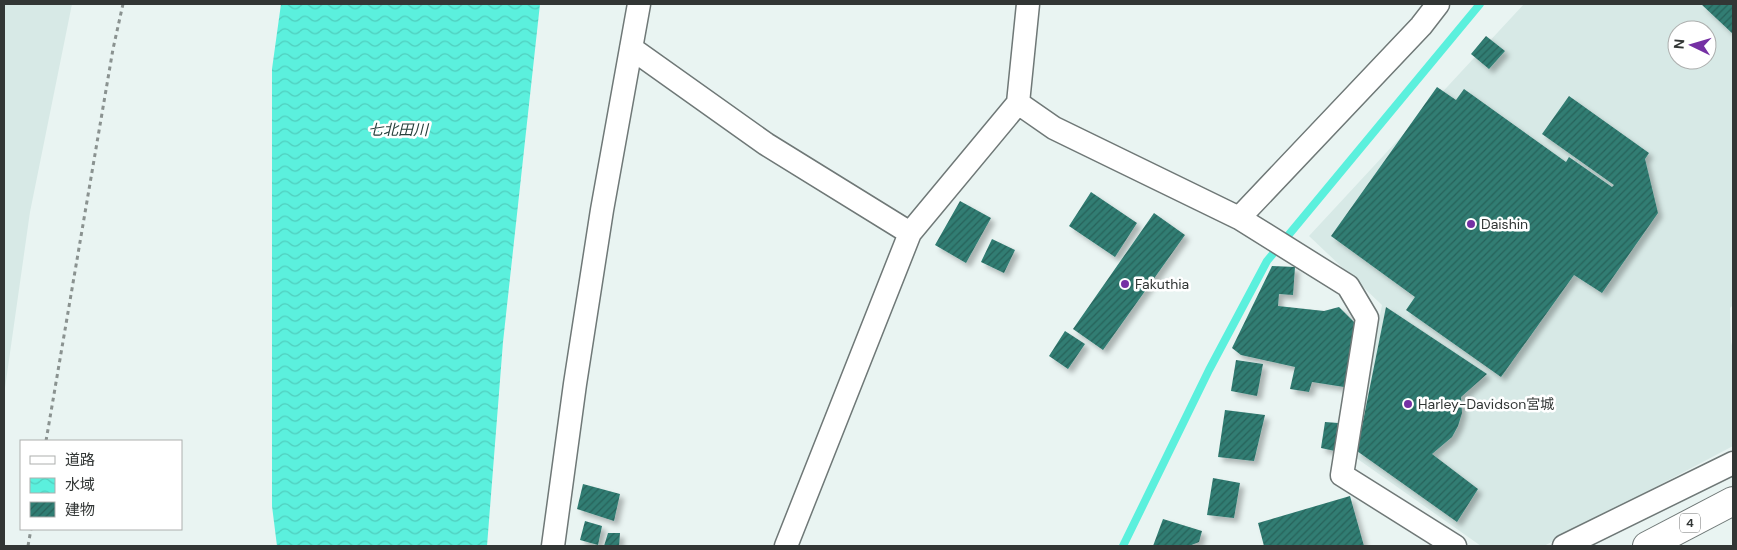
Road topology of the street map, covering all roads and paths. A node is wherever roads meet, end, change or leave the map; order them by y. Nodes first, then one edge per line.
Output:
1 (123, 4) edge
2 (639, 4) edge
3 (1028, 4) edge
4 (1438, 4) edge
5 (631, 48) junction
6 (1018, 103) junction
7 (1245, 222) junction
8 (910, 232) junction
9 (46, 440) edge
10 (1733, 463) edge
11 (1733, 500) edge
12 (30, 530) edge
13 (28, 546) edge
14 (553, 546) edge
15 (786, 546) edge
16 (1455, 546) edge
17 (1564, 546) edge
18 (1647, 546) edge

1 - 9 path
2 - 5 street
3 - 6 street
4 - 7 street
5 - 8 street
5 - 14 street
6 - 7 street
6 - 8 street
7 - 16 street
8 - 15 street
10 - 17 street
11 - 18 highway, 4
12 - 13 path

